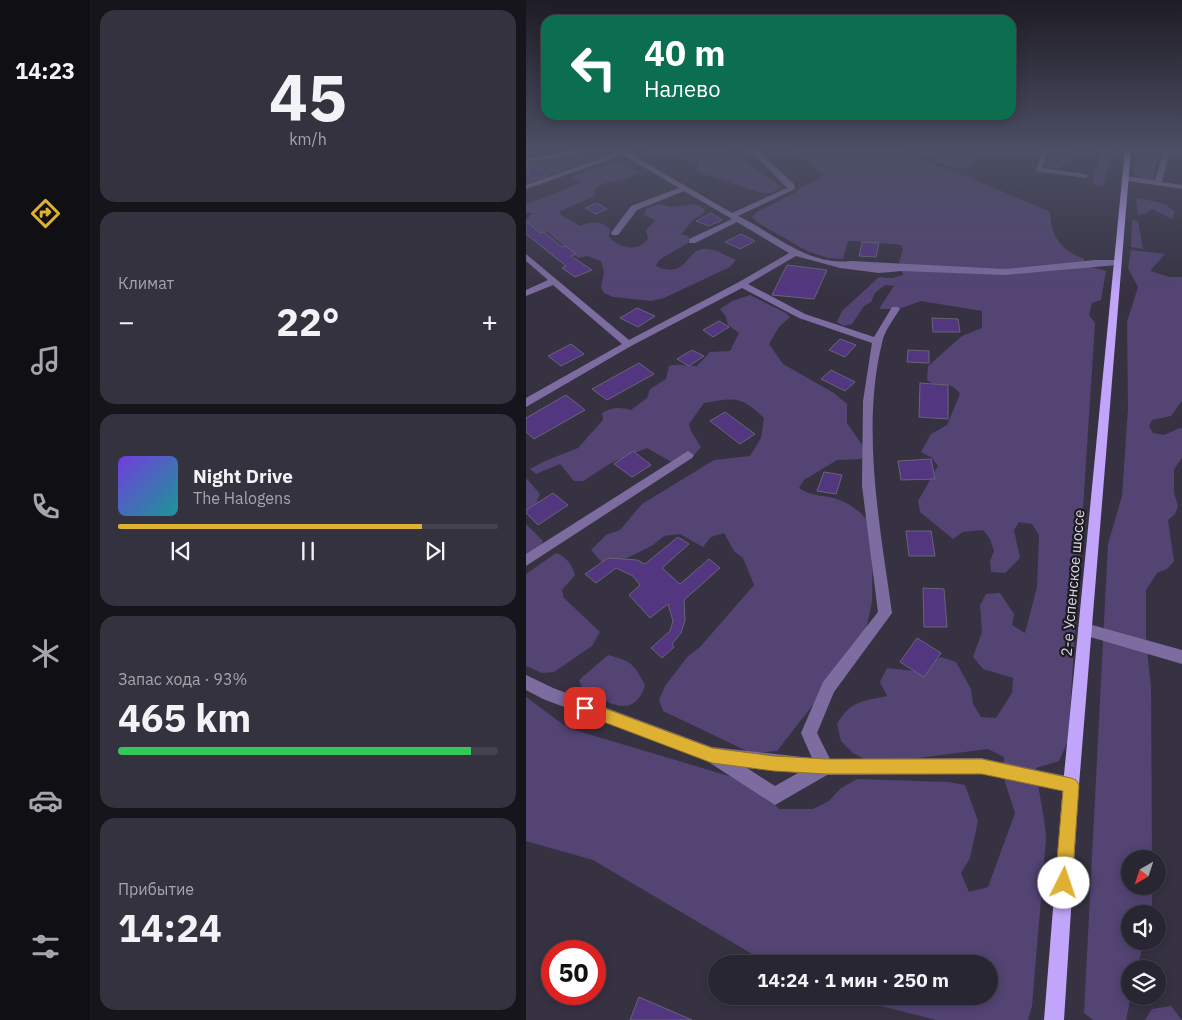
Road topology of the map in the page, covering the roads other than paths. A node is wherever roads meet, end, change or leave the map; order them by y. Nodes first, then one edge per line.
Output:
1 (664, 197) edge
2 (697, 197) edge
3 (776, 197) edge
4 (1123, 197) edge
5 (735, 218) junction
6 (615, 233) dead end
7 (692, 241) dead end
8 (795, 254) junction
9 (526, 257) edge
10 (1117, 262) junction
11 (554, 281) junction
12 (742, 284) junction
13 (526, 293) edge
14 (895, 309) dead end
15 (877, 341) junction
16 (628, 344) junction
17 (526, 403) edge
18 (688, 455) dead end
19 (526, 561) edge
20 (1085, 629) junction
21 (1182, 657) edge
22 (526, 682) edge
23 (712, 755) junction
24 (826, 767) junction
25 (1071, 785) junction
26 (1054, 1020) edge

1 - 6 street
2 - 5 street
3 - 5 street
4 - 10 main road, 2-е Успенское шоссе
5 - 7 street
5 - 8 street
8 - 10 street
8 - 12 street
9 - 11 street
10 - 20 main road, 2-е Успенское шоссе
11 - 13 street
11 - 16 street
12 - 15 street
12 - 16 street
14 - 15 street
15 - 24 street
16 - 17 street
18 - 19 street
20 - 21 street
20 - 25 main road, 2-е Успенское шоссе
22 - 23 street
23 - 24 street
23 - 24 street
24 - 25 street
25 - 26 main road, 2-е Успенское шоссе

